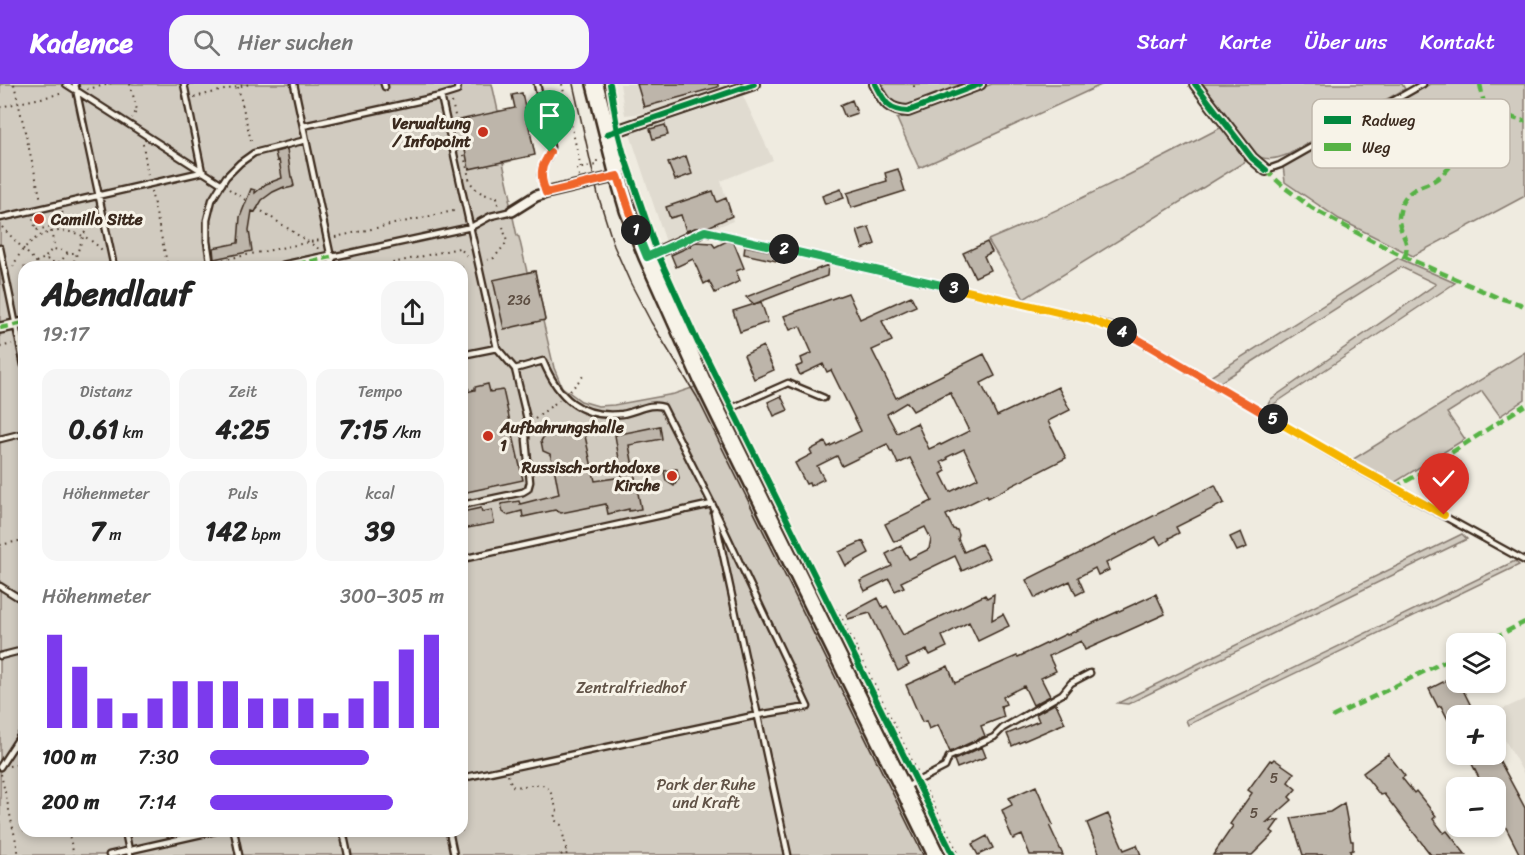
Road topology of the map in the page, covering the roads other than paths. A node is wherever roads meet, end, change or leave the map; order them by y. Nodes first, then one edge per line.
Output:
1 (66, 84) edge
2 (75, 84) edge
3 (184, 84) edge
4 (294, 84) edge
5 (458, 84) edge
6 (537, 84) edge
7 (595, 84) edge
8 (754, 84) edge
9 (875, 84) edge
10 (980, 84) edge
11 (1196, 84) edge
12 (1423, 84) edge
13 (77, 91) junction
14 (441, 96) junction
15 (1397, 99) edge
16 (303, 126) junction
17 (607, 134) junction
18 (306, 140) junction
19 (1312, 147) edge
20 (1266, 170) joint
21 (202, 172) junction
22 (618, 176) junction
23 (222, 184) junction
24 (546, 193) junction
25 (100, 196) junction
26 (512, 211) joint
27 (0, 218) edge
28 (471, 227) junction
29 (697, 234) joint
30 (0, 248) edge
31 (331, 257) junction
32 (647, 257) junction
33 (113, 261) edge
34 (210, 261) edge
35 (312, 261) edge
36 (332, 261) edge
37 (18, 318) edge
38 (18, 324) edge
39 (0, 328) edge
40 (497, 348) junction
41 (468, 354) edge
42 (516, 369) junction
43 (824, 398) dead end
44 (732, 408) dead end
45 (18, 434) edge
46 (0, 439) edge
47 (468, 504) edge
48 (712, 504) junction
49 (468, 557) edge
50 (1525, 561) edge
51 (0, 586) edge
52 (18, 597) edge
53 (18, 652) edge
54 (0, 656) edge
55 (1090, 673) dead end
56 (758, 715) junction
57 (18, 739) edge
58 (0, 769) edge
59 (468, 777) edge
60 (914, 783) junction
61 (126, 837) edge
62 (192, 837) edge
63 (235, 837) edge
64 (344, 837) edge
65 (450, 837) edge
66 (130, 853) edge
67 (109, 855) edge
68 (239, 855) edge
69 (348, 855) edge
70 (454, 855) edge
71 (788, 855) edge
72 (936, 855) edge

1 - 13 lane
2 - 13 lane
3 - 21 lane
4 - 16 lane
5 - 14 lane
6 - 24 lane
7 - 17 main road
8 - 17 street
9 - 10 street
11 - 20 street
12 - 15 lane
13 - 21 lane
13 - 25 lane
14 - 16 lane
14 - 28 lane
16 - 18 lane
17 - 22 main road
18 - 23 lane
18 - 31 lane
19 - 20 lane
21 - 23 lane
21 - 25 lane
22 - 24 street
22 - 32 main road
23 - 34 lane
24 - 26 street
25 - 27 lane
25 - 33 lane
26 - 28 lane
28 - 31 lane
28 - 40 lane
29 - 32 street
29 - 50 lane
30 - 37 lane
31 - 35 street
31 - 36 lane
32 - 60 main road
38 - 39 street
40 - 41 lane
40 - 42 lane
42 - 47 lane
42 - 48 lane
43 - 44 lane
45 - 46 lane
48 - 49 lane
48 - 56 lane
48 - 56 lane
51 - 52 lane
53 - 54 lane
55 - 60 lane
56 - 59 lane
56 - 71 lane
57 - 58 lane
60 - 72 main road
61 - 66 lane
62 - 66 lane
63 - 68 lane
64 - 69 lane
65 - 70 lane
66 - 67 lane

